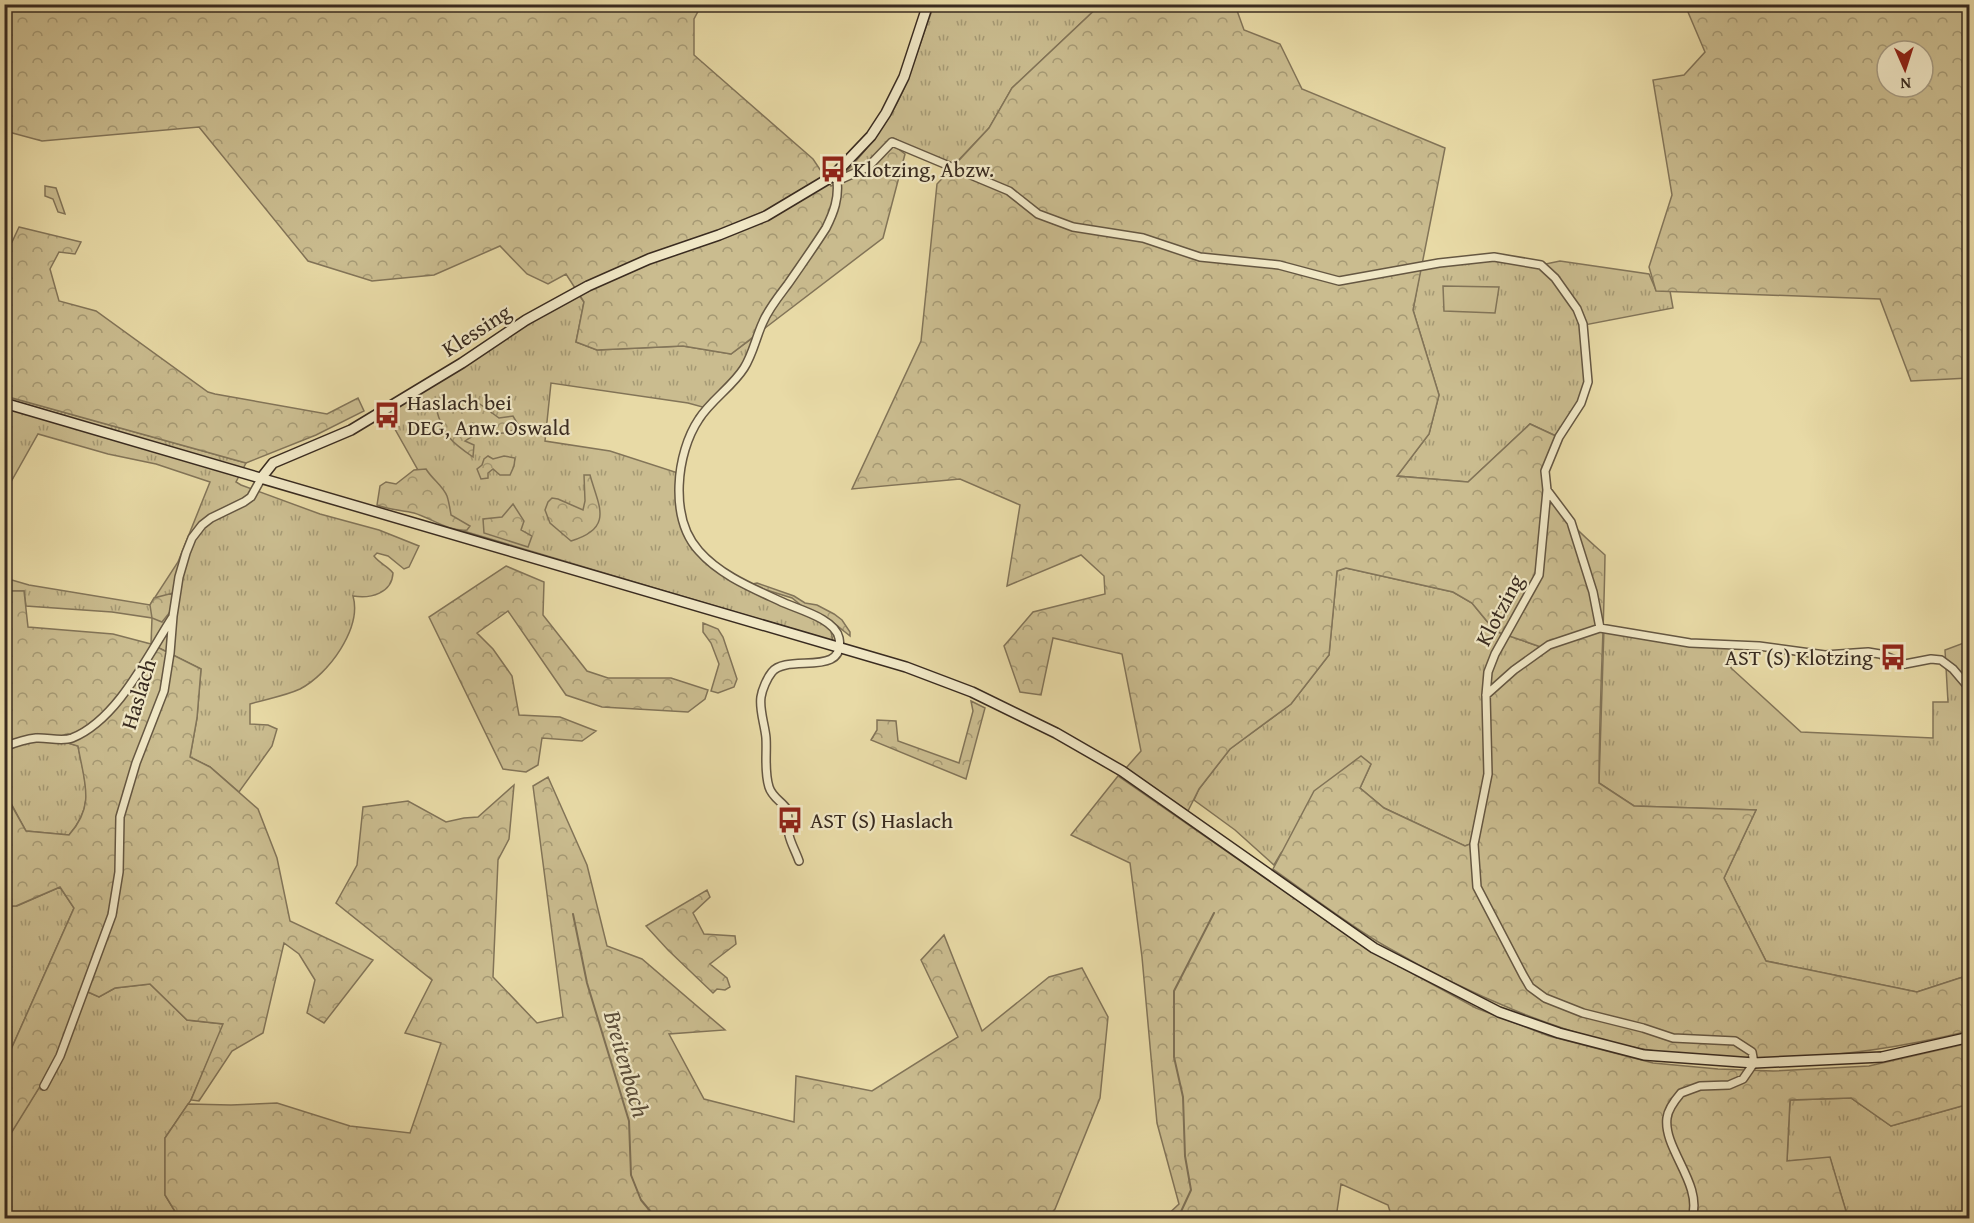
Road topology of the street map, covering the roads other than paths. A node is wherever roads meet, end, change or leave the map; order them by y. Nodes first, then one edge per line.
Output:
1 (928, 4) edge
2 (835, 179) junction
3 (4, 403) edge
4 (388, 409) joint
5 (262, 477) junction
6 (1547, 490) junction
7 (173, 616) junction
8 (1600, 628) junction
9 (839, 649) junction
10 (1970, 689) edge
11 (1486, 695) junction
12 (4, 747) edge
13 (799, 861) dead end
14 (1970, 1037) edge
15 (1754, 1064) junction
16 (44, 1086) dead end
17 (1692, 1218) edge

1 - 2 main road, Klessing
2 - 4 main road, Klessing
2 - 6 street, Klotzing
2 - 9 street
3 - 5 main road
4 - 5 main road, Haslach
5 - 7 street, Haslach
5 - 9 main road
6 - 8 street
6 - 11 street, Klotzing
7 - 12 street
7 - 16 street, Haslach
8 - 10 street
8 - 11 street
9 - 13 street
9 - 15 main road
11 - 15 street, Klotzing
14 - 15 main road
15 - 17 street

